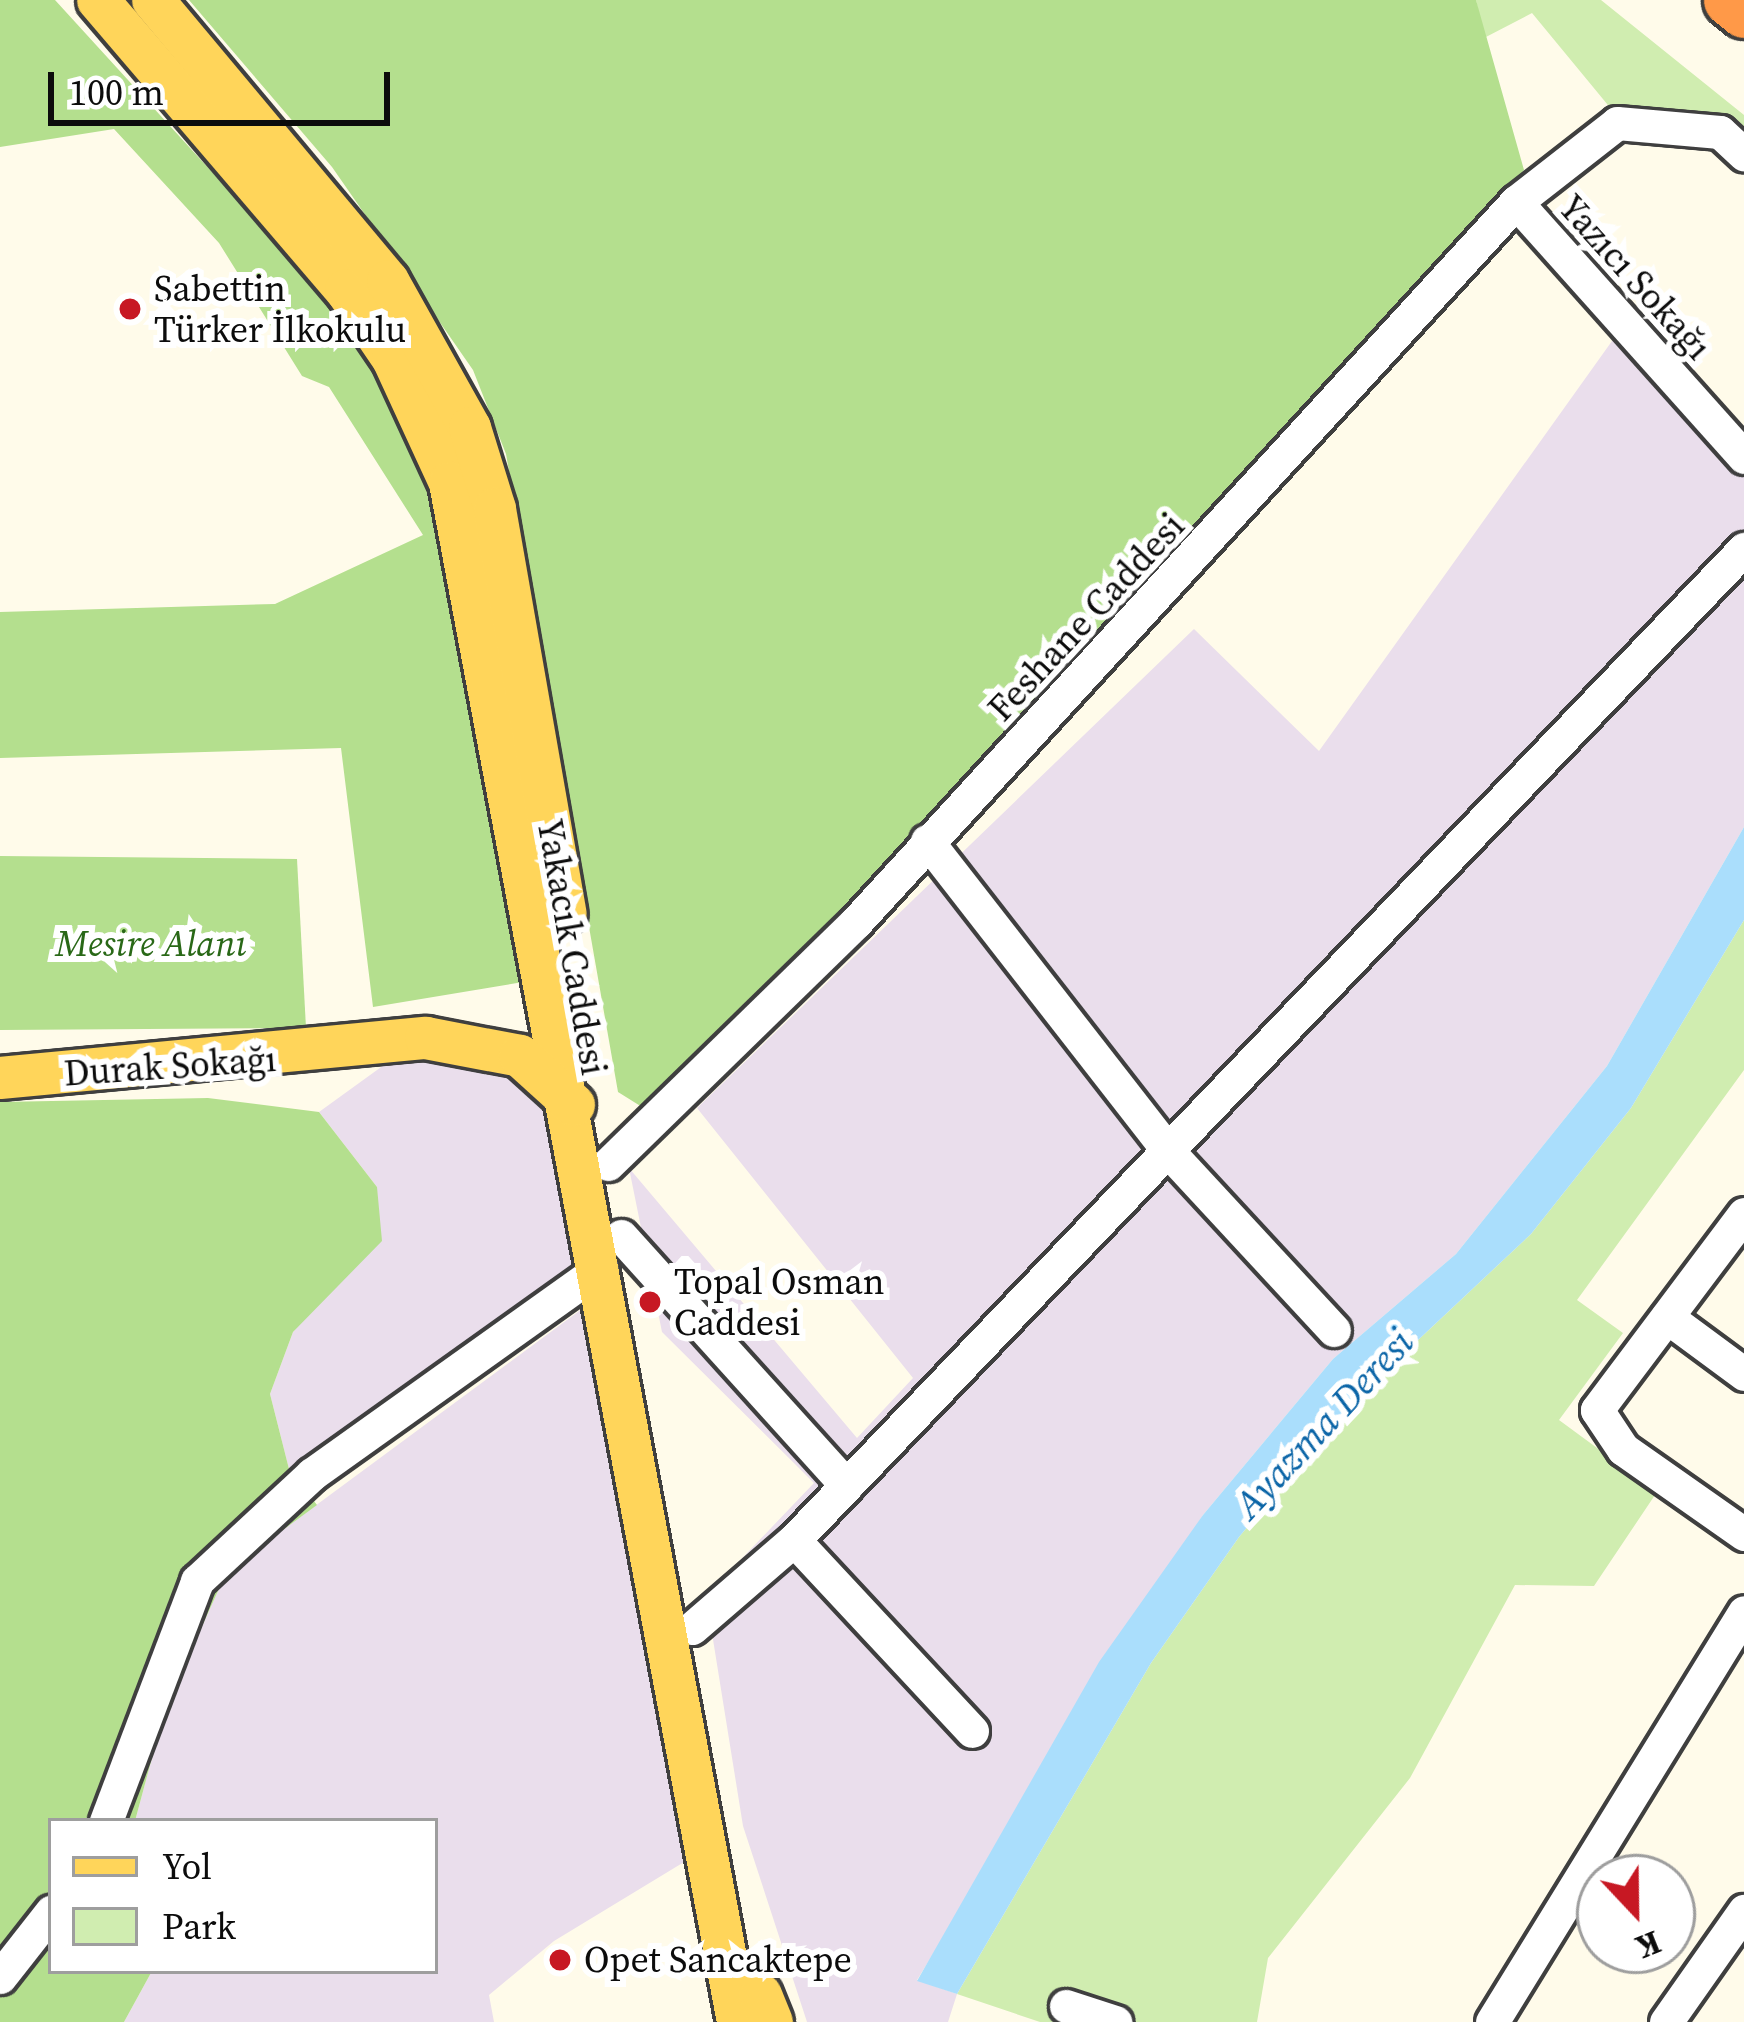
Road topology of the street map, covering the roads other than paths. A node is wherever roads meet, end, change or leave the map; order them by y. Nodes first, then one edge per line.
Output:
1 (98, 0) edge
2 (153, 0) edge
3 (1729, 0) edge
4 (1744, 12) edge
5 (1744, 154) edge
6 (1516, 202) junction
7 (1744, 457) edge
8 (1744, 549) edge
9 (927, 841) junction
10 (338, 1039) junction
11 (0, 1054) edge
12 (0, 1078) edge
13 (574, 1105) junction
14 (1168, 1150) junction
15 (608, 1164) junction
16 (1744, 1214) edge
17 (611, 1252) junction
18 (1667, 1317) junction
19 (1334, 1330) dead end
20 (1744, 1374) edge
21 (846, 1485) junction
22 (1744, 1534) edge
23 (794, 1540) junction
24 (1744, 1612) edge
25 (692, 1628) junction
26 (972, 1732) dead end
27 (107, 1818) edge
28 (1743, 1913) edge
29 (48, 1916) edge
30 (727, 1969) junction
31 (0, 1977) edge
32 (1066, 2006) dead end
33 (759, 2015) edge
34 (720, 2022) edge
35 (1114, 2022) edge
36 (1492, 2022) edge
37 (1666, 2022) edge

1 - 13 main road, Yakacık Caddesi
2 - 15 main road, Yakacık Caddesi
3 - 4 highway
5 - 6 street, Feshane Caddesi
6 - 7 street, Yazıcı Sokağı
6 - 9 street, Feshane Caddesi
8 - 14 street
9 - 14 street
9 - 15 street, Feshane Caddesi
10 - 11 main road, Durak Sokağı
10 - 12 main road, Durak Sokağı
10 - 13 main road, Durak Sokağı
13 - 17 main road, Yakacık Caddesi
14 - 19 street
14 - 21 street
15 - 17 main road, Yakacık Caddesi
16 - 18 street
17 - 21 street
17 - 25 main road, Yakacık Caddesi
17 - 27 street
17 - 30 main road, Yakacık Caddesi
18 - 20 street
18 - 22 street
21 - 23 street
23 - 25 street
23 - 26 street
24 - 36 street
25 - 33 main road, Yakacık Caddesi
28 - 37 street
29 - 31 street
30 - 33 main road, Yakacık Caddesi
30 - 34 main road
32 - 35 street

